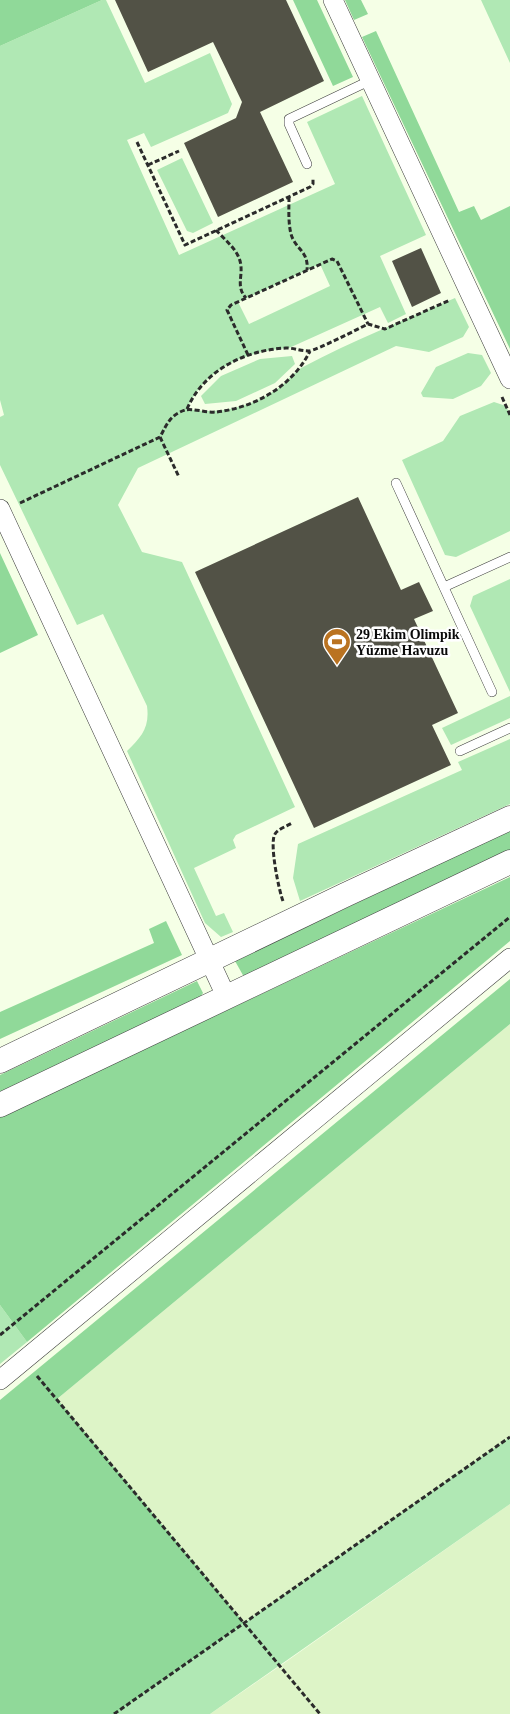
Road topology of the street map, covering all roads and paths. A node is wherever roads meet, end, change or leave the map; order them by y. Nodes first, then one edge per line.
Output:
1 (334, 0) edge
2 (371, 80) junction
3 (137, 142) dead end
4 (179, 152) dead end
5 (306, 164) joint
6 (148, 165) junction
7 (289, 197) junction
8 (216, 230) junction
9 (307, 270) junction
10 (246, 298) junction
11 (455, 298) dead end
12 (368, 324) junction
13 (310, 351) junction
14 (248, 355) junction
15 (510, 379) edge
16 (187, 409) junction
17 (160, 437) junction
18 (179, 477) dead end
19 (396, 482) dead end
20 (1, 510) edge
21 (510, 557) edge
22 (444, 587) junction
23 (492, 692) dead end
24 (510, 728) edge
25 (460, 751) dead end
26 (510, 818) edge
27 (292, 823) dead end
28 (510, 862) edge
29 (510, 917) edge
30 (292, 921) junction
31 (510, 958) edge
32 (210, 960) junction
33 (226, 996) junction
34 (0, 1061) edge
35 (0, 1105) edge
36 (0, 1335) edge
37 (25, 1360) junction
38 (0, 1380) edge
39 (510, 1437) edge
40 (244, 1623) junction
41 (114, 1714) edge
42 (320, 1714) edge

1 - 2 street
2 - 5 lane
2 - 15 street
3 - 6 path
4 - 6 path
5 - 7 path
6 - 8 path
7 - 8 path
7 - 9 path
8 - 10 path
9 - 10 path
9 - 12 path
10 - 14 path
11 - 12 path
12 - 13 path
13 - 14 path
13 - 16 path
14 - 16 path
16 - 17 path
17 - 18 path
17 - 20 path
19 - 22 lane
20 - 32 street
21 - 22 lane
22 - 23 lane
24 - 25 lane
26 - 30 street
27 - 30 path
28 - 33 street
29 - 36 path
30 - 32 street
31 - 37 street
32 - 33 street
32 - 34 street
33 - 35 street
37 - 38 street
37 - 40 path
39 - 40 path
40 - 41 path
40 - 42 path

